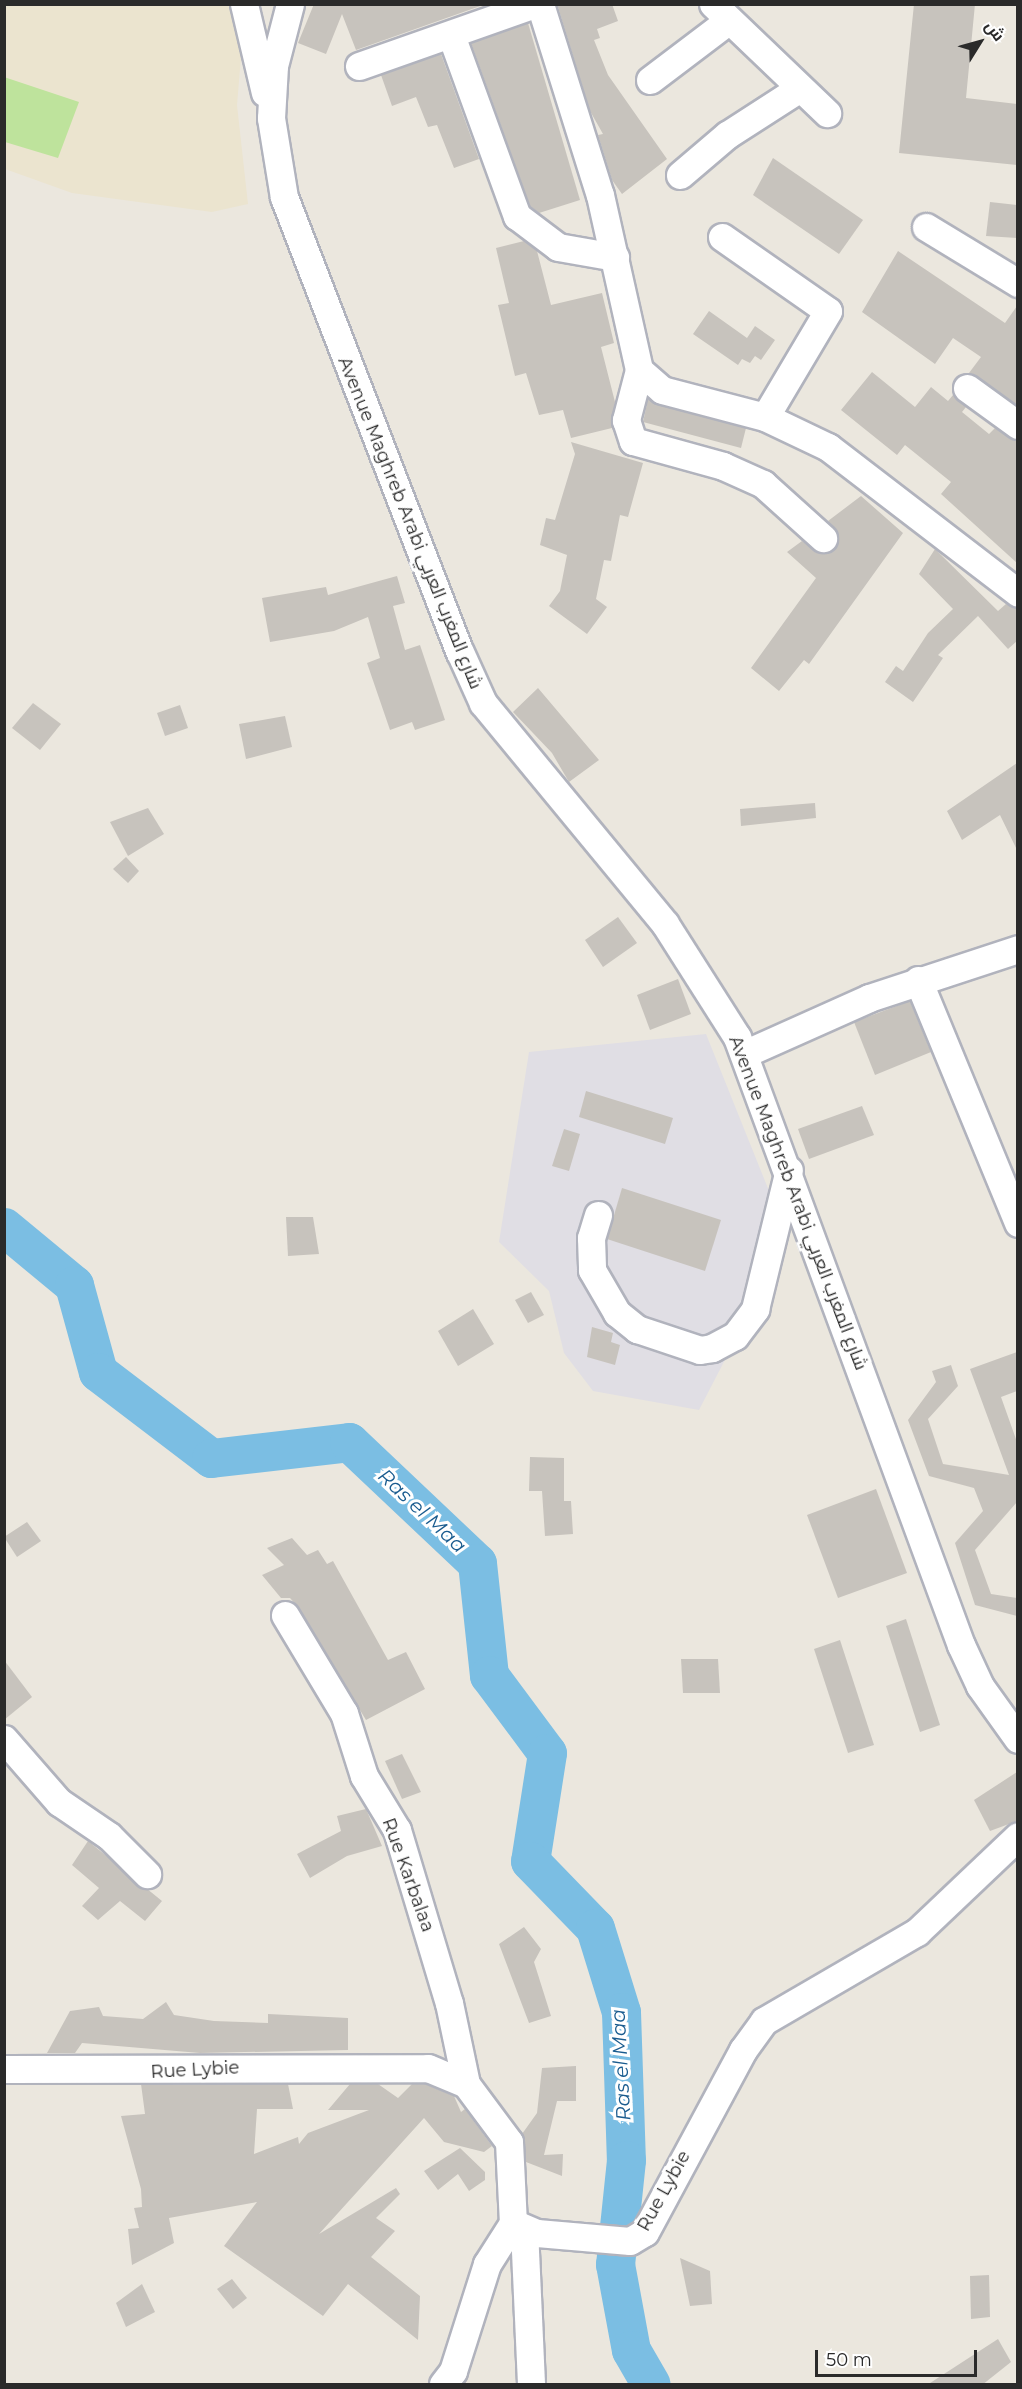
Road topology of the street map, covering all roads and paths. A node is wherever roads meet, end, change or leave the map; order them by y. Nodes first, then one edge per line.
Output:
1 (244, 4) edge
2 (290, 4) edge
3 (535, 4) edge
4 (540, 4) edge
5 (721, 12) edge
6 (451, 35) junction
7 (359, 66) dead end
8 (650, 80) dead end
9 (800, 88) junction
10 (827, 113) dead end
11 (271, 118) junction
12 (680, 175) dead end
13 (926, 226) dead end
14 (722, 237) dead end
15 (615, 257) junction
16 (1017, 283) edge
17 (639, 370) junction
18 (967, 388) dead end
19 (765, 417) junction
20 (1017, 425) edge
21 (824, 538) dead end
22 (1017, 593) edge
23 (1017, 949) edge
24 (918, 981) junction
25 (744, 1054) junction
26 (789, 1170) junction
27 (598, 1215) dead end
28 (1017, 1223) edge
29 (285, 1615) dead end
30 (4, 1739) edge
31 (1017, 1739) edge
32 (1017, 1836) edge
33 (147, 1874) dead end
34 (4, 2069) edge
35 (466, 2084) junction
36 (524, 2228) junction
37 (443, 2385) edge
38 (531, 2385) edge

1 - 11 street
2 - 11 street, Avenue Maghreb Arabi شارع المغرب العربي
3 - 6 street
4 - 15 street
5 - 8 street
5 - 9 street
6 - 7 street
6 - 15 street
9 - 10 street
9 - 12 street
11 - 25 street, Avenue Maghreb Arabi شارع المغرب العربي
13 - 16 street
14 - 19 street
15 - 17 street
17 - 19 street
17 - 21 street
18 - 20 street
19 - 22 street
23 - 24 street
24 - 25 street
24 - 28 street
25 - 26 street, Avenue Maghreb Arabi شارع المغرب العربي
26 - 27 street
26 - 31 street, Avenue Maghreb Arabi شارع المغرب العربي
29 - 35 street, Rue Karbalaa
30 - 33 street
32 - 36 street, Rue Lybie
34 - 35 street, Rue Lybie
35 - 36 street, Rue Lybie
36 - 37 street
36 - 38 street

